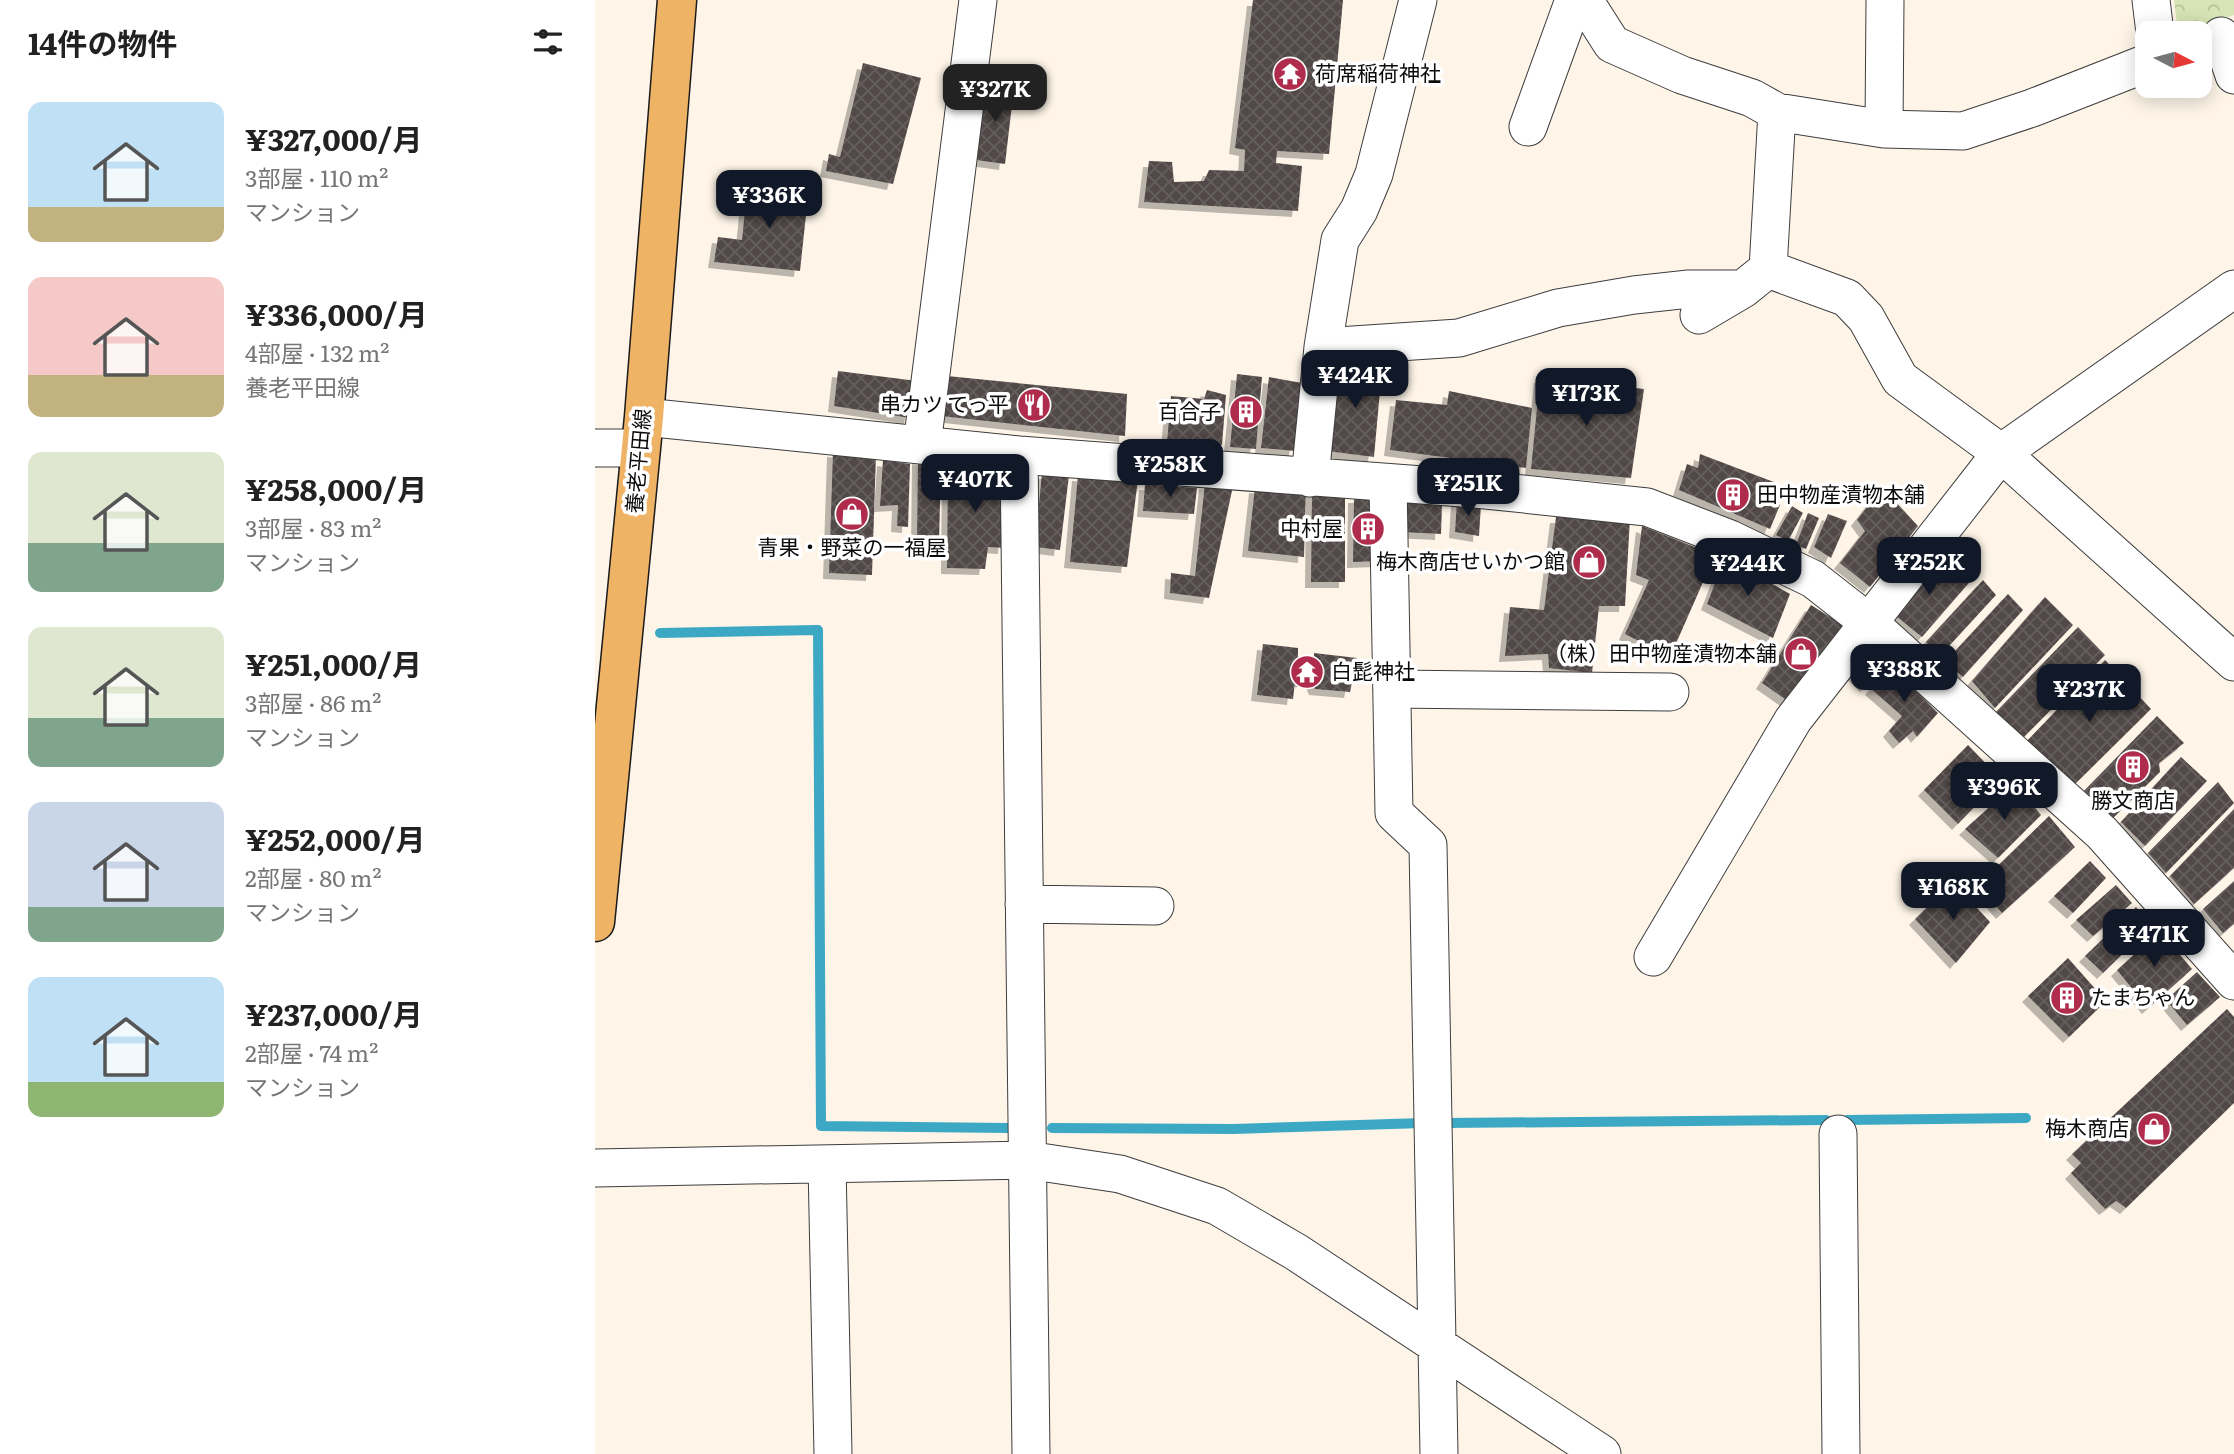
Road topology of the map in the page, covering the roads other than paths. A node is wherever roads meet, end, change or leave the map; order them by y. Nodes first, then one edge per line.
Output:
1 (677, 0) edge
2 (978, 0) edge
3 (1419, 0) edge
4 (1574, 0) edge
5 (1584, 0) edge
6 (1885, 0) edge
7 (2151, 0) edge
8 (2154, 21) edge
9 (2218, 37) edge
10 (2135, 68) edge
11 (2234, 75) edge
12 (1777, 112) junction
13 (1528, 127) dead end
14 (1884, 129) junction
15 (1756, 279) junction
16 (2234, 289) edge
17 (1699, 315) dead end
18 (1323, 347) junction
19 (642, 433) junction
20 (922, 445) junction
21 (595, 448) edge
22 (2001, 453) junction
23 (1019, 455) junction
24 (1310, 478) junction
25 (1388, 483) junction
26 (1868, 622) junction
27 (2234, 662) edge
28 (1392, 689) junction
29 (1669, 692) dead end
30 (1024, 904) junction
31 (1155, 906) dead end
32 (595, 922) edge
33 (1653, 957) dead end
34 (2234, 981) edge
35 (1838, 1134) dead end
36 (1027, 1160) junction
37 (827, 1164) junction
38 (595, 1168) edge
39 (1437, 1343) junction
40 (833, 1454) edge
41 (1031, 1454) edge
42 (1439, 1454) edge
43 (1602, 1454) edge
44 (1841, 1454) edge

1 - 19 main road, 養老平田線
2 - 20 street
3 - 18 street
4 - 13 street
5 - 12 street
6 - 14 street
7 - 8 street
9 - 11 street
10 - 14 street
12 - 14 street
12 - 15 street
15 - 17 street
15 - 18 street
15 - 22 street
16 - 22 street
18 - 24 street
19 - 20 street
19 - 21 street
19 - 32 main road, 養老平田線
20 - 23 street
22 - 26 street
22 - 27 street
23 - 24 street
23 - 30 street
24 - 25 street
25 - 26 street
25 - 28 street
26 - 33 street
26 - 34 street
28 - 29 street
28 - 39 street
30 - 31 street
30 - 36 street
35 - 44 street
36 - 37 street
36 - 39 street
36 - 41 street
37 - 38 street
37 - 40 street
39 - 42 street
39 - 43 street

